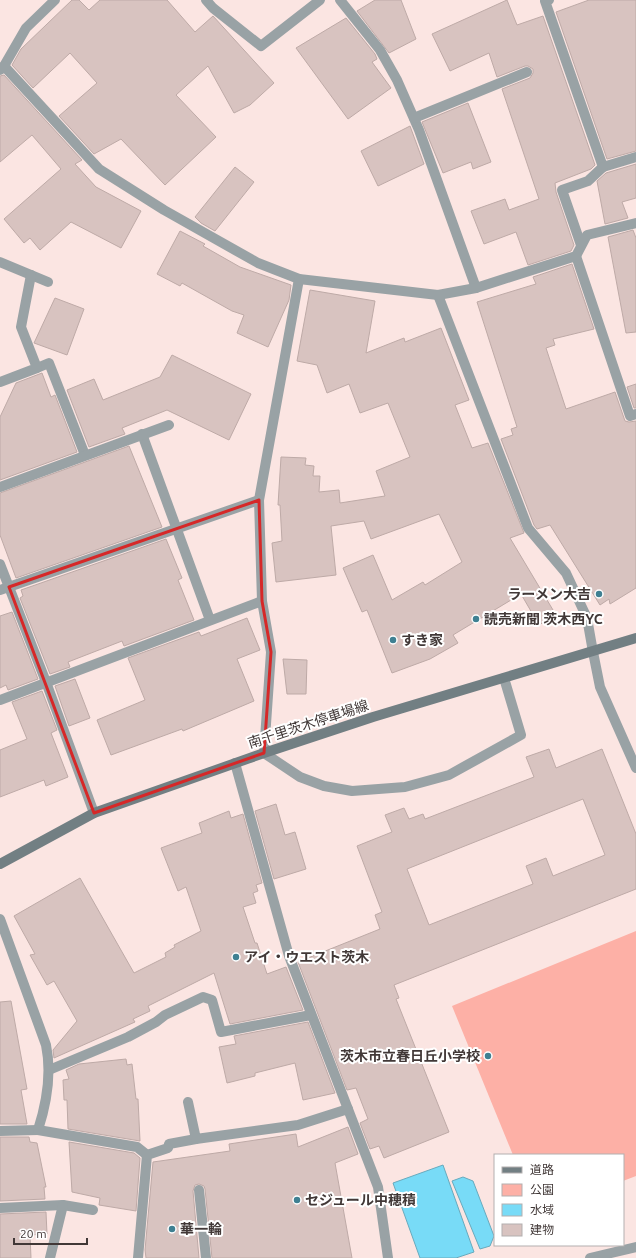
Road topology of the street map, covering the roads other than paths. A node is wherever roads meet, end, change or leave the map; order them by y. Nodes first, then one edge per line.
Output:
1 (55, 0) edge
2 (206, 0) edge
3 (320, 0) edge
4 (340, 0) edge
5 (549, 0) edge
6 (2, 68) edge
7 (527, 72) dead end
8 (414, 118) junction
9 (636, 158) edge
10 (603, 167) junction
11 (636, 223) edge
12 (581, 245) junction
13 (576, 256) junction
14 (0, 262) edge
15 (31, 275) junction
16 (299, 279) junction
17 (48, 282) dead end
18 (476, 288) junction
19 (438, 295) junction
20 (37, 368) junction
21 (0, 382) edge
22 (636, 414) edge
23 (169, 425) dead end
24 (142, 434) junction
25 (85, 455) junction
26 (0, 487) edge
27 (258, 500) junction
28 (175, 528) junction
29 (0, 564) edge
30 (4, 589) edge
31 (262, 601) junction
32 (210, 620) junction
33 (636, 638) edge
34 (593, 652) junction
35 (504, 678) junction
36 (46, 682) junction
37 (0, 700) edge
38 (264, 753) junction
39 (235, 763) junction
40 (636, 768) edge
41 (94, 813) junction
42 (0, 864) edge
43 (0, 919) edge
44 (311, 1015) junction
45 (49, 1070) junction
46 (188, 1102) dead end
47 (348, 1109) junction
48 (38, 1130) junction
49 (0, 1131) edge
50 (196, 1140) junction
51 (147, 1156) junction
52 (199, 1190) dead end
53 (63, 1206) junction
54 (0, 1208) edge
55 (93, 1210) dead end
56 (636, 1247) edge
57 (50, 1258) edge
58 (138, 1258) edge
59 (206, 1258) edge
60 (388, 1258) edge
61 (592, 1258) edge

1 - 6 street
2 - 3 street
4 - 8 street
5 - 10 street
6 - 16 street
7 - 8 street
8 - 18 street
9 - 10 street
10 - 12 street
11 - 12 street
12 - 13 street
13 - 18 street
13 - 22 street
14 - 15 street
15 - 17 street
15 - 20 street
16 - 19 street
16 - 27 street
18 - 19 street
19 - 34 street
20 - 21 street
20 - 25 street
23 - 24 street
24 - 25 street
24 - 28 street
25 - 26 street
27 - 28 street
27 - 31 street
28 - 30 street
28 - 32 street
29 - 30 street
30 - 36 street
31 - 32 street
31 - 38 street
32 - 36 street
33 - 34 main road, 南千里茨木停車場線
34 - 35 main road, 南千里茨木停車場線
34 - 40 street
35 - 38 main road, 南千里茨木停車場線
35 - 38 street
36 - 37 street
36 - 41 street
38 - 39 main road, 南千里茨木停車場線
39 - 41 main road, 南千里茨木停車場線
39 - 44 street
41 - 42 main road, 南千里茨木停車場線
43 - 45 street
44 - 45 street
44 - 47 street
45 - 48 street
46 - 50 street
47 - 50 street
47 - 60 street
48 - 49 street
48 - 51 street
50 - 51 street
51 - 58 street
52 - 59 street
53 - 54 street
53 - 55 street
53 - 57 street
56 - 61 street

